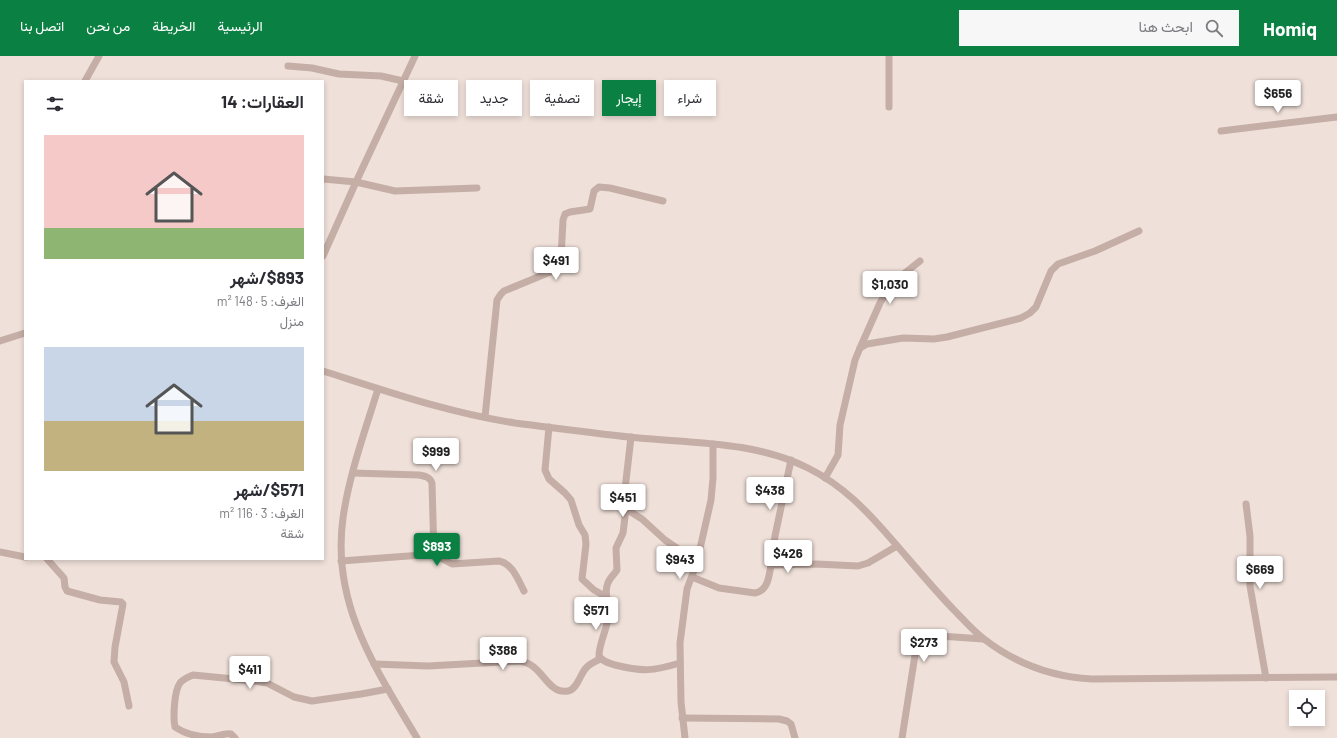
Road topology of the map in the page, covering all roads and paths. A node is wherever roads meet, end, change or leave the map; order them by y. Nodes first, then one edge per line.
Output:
1 (99, 56) edge
2 (415, 56) edge
3 (888, 56) edge
4 (288, 66) dead end
5 (86, 80) edge
6 (402, 81) junction
7 (889, 107) dead end
8 (1337, 117) edge
9 (1221, 131) dead end
10 (324, 179) edge
11 (356, 182) junction
12 (477, 188) dead end
13 (663, 201) dead end
14 (1139, 231) dead end
15 (324, 254) edge
16 (920, 261) dead end
17 (24, 333) edge
18 (0, 341) edge
19 (860, 348) junction
20 (324, 371) edge
21 (378, 389) junction
22 (485, 417) junction
23 (549, 427) junction
24 (631, 437) junction
25 (713, 444) junction
26 (791, 460) junction
27 (353, 473) junction
28 (825, 478) junction
29 (1246, 504) dead end
30 (626, 509) junction
31 (897, 546) junction
32 (0, 552) edge
33 (434, 556) junction
34 (24, 557) edge
35 (47, 560) edge
36 (342, 561) junction
37 (697, 562) junction
38 (771, 565) junction
39 (692, 577) junction
40 (524, 591) dead end
41 (605, 596) junction
42 (983, 639) junction
43 (600, 659) junction
44 (680, 663) junction
45 (374, 664) junction
46 (1337, 677) edge
47 (1266, 678) junction
48 (388, 689) junction
49 (129, 706) dead end
50 (682, 718) junction
51 (235, 738) edge
52 (417, 738) edge
53 (685, 738) edge
54 (795, 738) edge
55 (902, 738) edge

1 - 5 street
2 - 6 street
3 - 7 street
4 - 6 street
6 - 11 street
8 - 9 street
10 - 11 street
11 - 12 street
11 - 15 street
13 - 22 street
14 - 19 street
16 - 19 street
17 - 18 street
19 - 28 street
20 - 21 street
21 - 22 street
21 - 27 street
22 - 23 street
23 - 24 street
23 - 41 street
24 - 25 street
24 - 30 street
25 - 26 street
25 - 37 street
26 - 28 street
26 - 38 street
27 - 33 street
27 - 36 street
28 - 31 street
29 - 47 street
30 - 37 street
30 - 41 street
31 - 38 street
31 - 42 street
32 - 34 street
33 - 36 street
33 - 40 street
35 - 49 street
36 - 45 street
37 - 39 street
38 - 39 street
39 - 44 street
41 - 43 street
42 - 47 street
42 - 55 street
43 - 44 street
43 - 45 street
44 - 50 street
45 - 48 street
46 - 47 street
48 - 51 street
48 - 52 street
50 - 53 street
50 - 54 street

